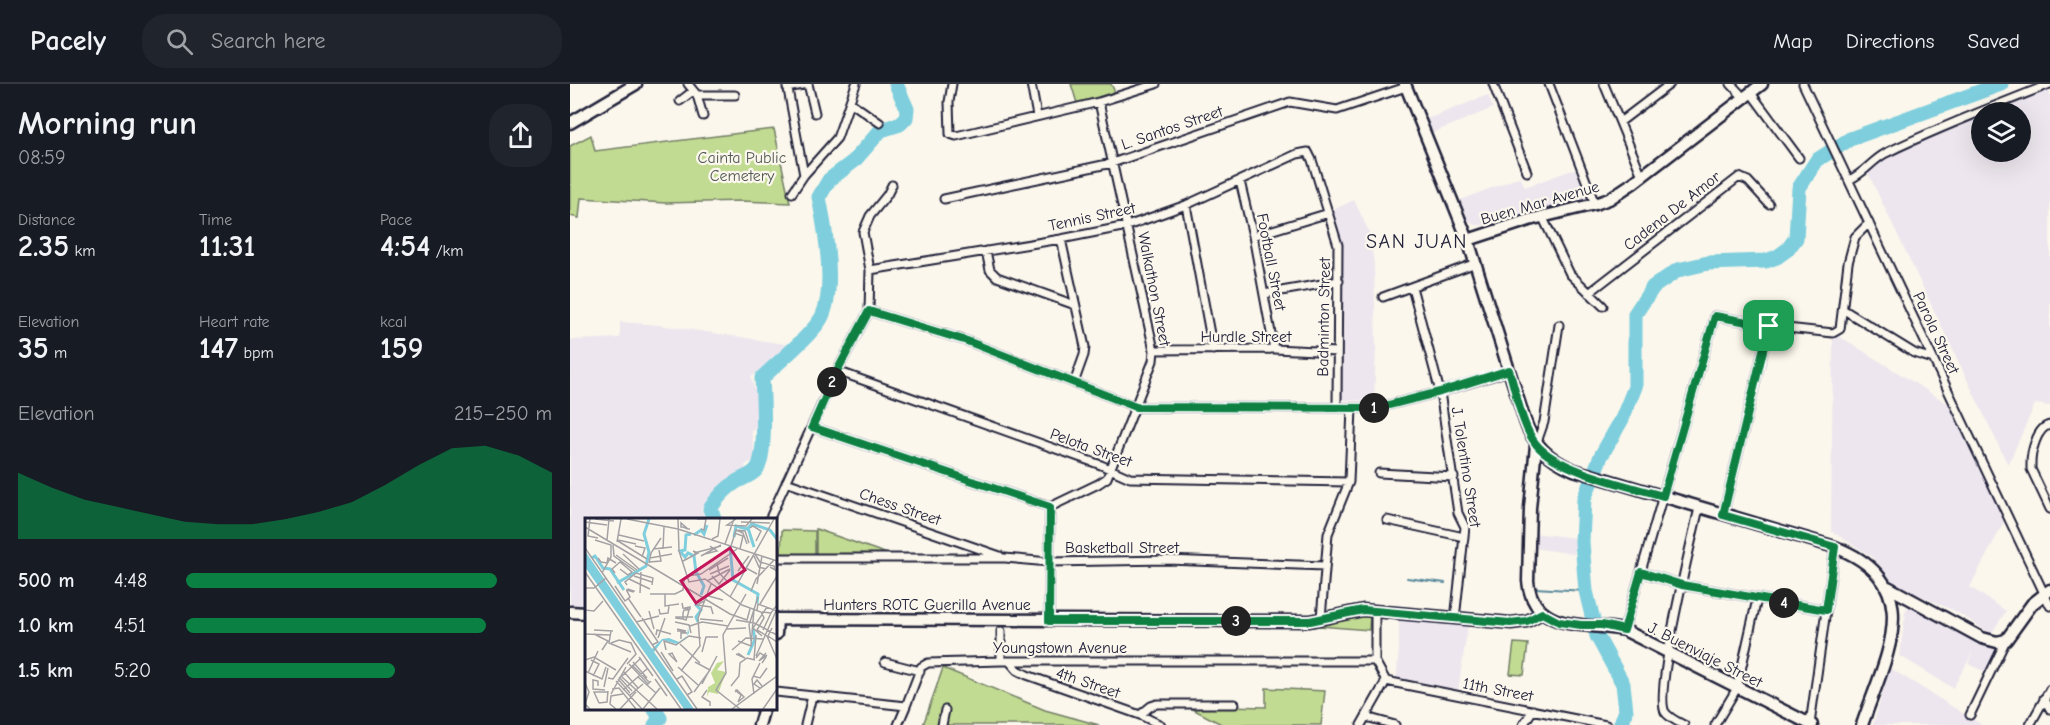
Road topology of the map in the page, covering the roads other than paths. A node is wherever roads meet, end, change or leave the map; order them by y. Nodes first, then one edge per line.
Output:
1 (636, 84) edge
2 (856, 84) edge
3 (952, 84) edge
4 (1031, 84) edge
5 (1155, 84) edge
6 (1493, 84) edge
7 (1549, 84) edge
8 (1604, 84) edge
9 (1670, 84) edge
10 (1731, 84) edge
11 (1762, 84) edge
12 (1803, 84) edge
13 (2050, 84) edge
14 (787, 86) edge
15 (1405, 86) edge
16 (693, 90) edge
17 (735, 95) dead end
18 (1748, 96) junction
19 (680, 101) dead end
20 (850, 102) junction
21 (1099, 102) junction
22 (815, 113) dead end
23 (704, 116) dead end
24 (1037, 116) junction
25 (570, 123) edge
26 (880, 123) dead end
27 (1620, 123) junction
28 (1308, 152) joint
29 (1799, 158) dead end
30 (1112, 163) junction
31 (1527, 172) dead end
32 (804, 175) junction
33 (1642, 176) junction
34 (1849, 180) junction
35 (1240, 181) junction
36 (892, 185) dead end
37 (792, 193) dead end
38 (944, 199) dead end
39 (1596, 204) junction
40 (1769, 204) dead end
41 (1186, 205) junction
42 (1329, 213) junction
43 (1543, 218) junction
44 (1869, 223) junction
45 (1127, 226) junction
46 (1253, 236) junction
47 (1061, 238) junction
48 (1468, 240) junction
49 (986, 251) junction
50 (1476, 263) junction
51 (870, 270) junction
52 (1339, 281) junction
53 (1412, 286) junction
54 (1589, 293) junction
55 (1264, 294) junction
56 (1383, 297) dead end
57 (1075, 305) junction
58 (1603, 306) dead end
59 (1844, 309) junction
60 (869, 311) junction
61 (1559, 325) dead end
62 (1769, 326) junction
63 (1274, 349) junction
64 (1154, 350) junction
65 (1214, 350) junction
66 (1337, 352) junction
67 (1933, 359) junction
68 (1509, 370) junction
69 (837, 371) junction
70 (1074, 383) junction
71 (1440, 392) junction
72 (1136, 407) junction
73 (1344, 408) junction
74 (2050, 425) edge
75 (812, 427) junction
76 (1536, 445) junction
77 (1111, 470) junction
78 (1379, 473) dead end
79 (1454, 477) junction
80 (786, 482) junction
81 (1349, 482) junction
82 (1663, 496) junction
83 (1050, 507) junction
84 (1699, 508) junction
85 (2050, 509) edge
86 (1723, 515) junction
87 (769, 518) edge
88 (1387, 520) dead end
89 (1464, 537) junction
90 (1835, 547) junction
91 (777, 558) edge
92 (1005, 558) junction
93 (1049, 562) junction
94 (1325, 566) junction
95 (1641, 572) junction
96 (1682, 585) junction
97 (1888, 587) junction
98 (2047, 592) edge
99 (1757, 599) junction
100 (2050, 606) edge
101 (1375, 610) junction
102 (1826, 610) junction
103 (570, 612) edge
104 (585, 613) edge
105 (1542, 613) junction
106 (1321, 618) junction
107 (777, 619) edge
108 (1455, 619) junction
109 (1049, 621) junction
110 (1624, 630) junction
111 (1000, 631) dead end
112 (2006, 640) junction
113 (1669, 652) junction
114 (1001, 661) junction
115 (1028, 661) junction
116 (1375, 661) junction
117 (885, 662) dead end
118 (1010, 662) junction
119 (920, 671) junction
120 (1027, 675) junction
121 (1386, 681) junction
122 (1737, 688) junction
123 (2050, 689) edge
124 (777, 692) edge
125 (812, 696) junction
126 (2044, 698) junction
127 (1235, 704) dead end
128 (906, 706) junction
129 (1151, 706) junction
130 (2050, 709) edge
131 (763, 710) edge
132 (945, 710) dead end
133 (1533, 710) junction
134 (1140, 715) junction
135 (1970, 715) dead end
136 (1366, 717) junction
137 (1149, 720) junction
138 (1575, 722) edge
139 (1811, 724) edge
140 (759, 725) edge
141 (805, 725) edge
142 (898, 725) edge
143 (942, 725) edge
144 (1161, 725) edge
145 (1361, 725) edge
146 (1395, 725) edge
147 (1523, 725) edge
148 (1606, 725) edge
149 (1684, 725) edge
150 (1715, 725) edge
151 (1862, 725) edge
152 (2030, 725) edge

1 - 25 street
2 - 20 street
3 - 24 street
4 - 24 street
5 - 21 street
6 - 31 street
7 - 39 street
8 - 27 street
9 - 27 street
10 - 18 street
11 - 18 street, Buen Mar Avenue
12 - 34 street, Parola Street
13 - 34 street
14 - 22 street
14 - 32 street
15 - 30 street, L. Santos Street
15 - 48 street
16 - 17 street
16 - 19 street
16 - 23 street
18 - 29 street
18 - 33 street, Buen Mar Avenue
20 - 26 street
20 - 32 street
21 - 24 street
21 - 30 street, Walkathon Street
27 - 33 street
28 - 35 street, Tennis Street
28 - 42 street, Badminton Street
30 - 38 street, L. Santos Street
30 - 45 street, Walkathon Street
32 - 37 street
33 - 39 street, Buen Mar Avenue
34 - 44 street, Parola Street
35 - 41 street, Tennis Street
35 - 46 street, Football Street
36 - 51 street
39 - 43 street, Buen Mar Avenue
40 - 54 street, Cadena De Amor
41 - 45 street, Tennis Street
41 - 65 street
42 - 46 street
42 - 52 street, Badminton Street
43 - 48 street, Buen Mar Avenue
43 - 54 street
44 - 59 street
44 - 67 street, Parola Street
45 - 47 street, Tennis Street
45 - 64 street, Walkathon Street
46 - 55 street, Football Street
47 - 49 street, Tennis Street
47 - 57 street
48 - 50 street
49 - 51 street, Tennis Street
49 - 57 street
50 - 53 street
50 - 68 street
51 - 60 street
52 - 55 street
52 - 66 street, Badminton Street
53 - 56 street
53 - 71 street, J. Tolentino Street
54 - 58 street
55 - 63 street, Football Street
57 - 70 street
59 - 62 street
59 - 67 street
60 - 69 street
60 - 70 street
61 - 76 street
62 - 82 street
62 - 86 street
63 - 65 street, Hurdle Street
63 - 66 street, Hurdle Street
64 - 65 street, Hurdle Street
64 - 72 street, Walkathon Street
66 - 73 street, Badminton Street
67 - 98 street, Parola Street
68 - 71 street
68 - 76 street
69 - 75 street
69 - 77 street, Pelota Street
70 - 72 street
71 - 73 street
71 - 79 street, J. Tolentino Street
72 - 73 street
72 - 77 street, Walkathon Street
73 - 81 street, Badminton Street
74 - 85 street
75 - 80 street
75 - 83 street
76 - 82 street
76 - 105 street
77 - 81 street, Pelota Street
77 - 83 street, Walkathon Street
78 - 79 street
79 - 89 street, J. Tolentino Street
80 - 87 street
80 - 92 street, Chess Street
81 - 94 street, Badminton Street
82 - 84 street
82 - 95 street
83 - 93 street
84 - 86 street
84 - 96 street
86 - 90 street
88 - 89 street
89 - 108 street, J. Tolentino Street
90 - 97 street
90 - 102 street
91 - 92 street, Basketball Street
92 - 93 street, Basketball Street
93 - 94 street, Basketball Street
93 - 109 street
94 - 106 street, Badminton Street
95 - 96 street
95 - 110 street
96 - 99 street
96 - 113 street
97 - 112 street
97 - 151 street
98 - 100 street, Parola Street
98 - 112 street
99 - 102 street
99 - 122 street
101 - 106 street, Hunters ROTC Guerilla Avenue
101 - 108 street, Hunters ROTC Guerilla Avenue
101 - 116 street
102 - 139 street
103 - 104 street
105 - 108 street, Hunters ROTC Guerilla Avenue
105 - 110 street, J. Buenviaje Street
106 - 109 street, Hunters ROTC Guerilla Avenue
107 - 109 street, Hunters ROTC Guerilla Avenue
110 - 113 street, J. Buenviaje Street
111 - 114 street
112 - 135 street
113 - 122 street, J. Buenviaje Street
113 - 149 street
114 - 118 street, Youngstown Avenue
114 - 119 street, Youngstown Avenue
115 - 116 street, Youngstown Avenue
115 - 118 street, Youngstown Avenue
115 - 120 street
116 - 121 street
117 - 119 street
118 - 120 street, 4th Street
119 - 128 street
120 - 134 street, 4th Street
121 - 133 street, 11th Street
121 - 136 street
122 - 139 street, J. Buenviaje Street
122 - 150 street
123 - 126 street
124 - 125 street
125 - 128 street
125 - 141 street
126 - 130 street
126 - 152 street
127 - 129 street
128 - 142 street
129 - 134 street
129 - 137 street
131 - 140 street
132 - 143 street
133 - 138 street, 11th Street
133 - 147 street
134 - 137 street, 4th Street
136 - 145 street
136 - 146 street
137 - 144 street, 4th Street
138 - 148 street, 11th Street

